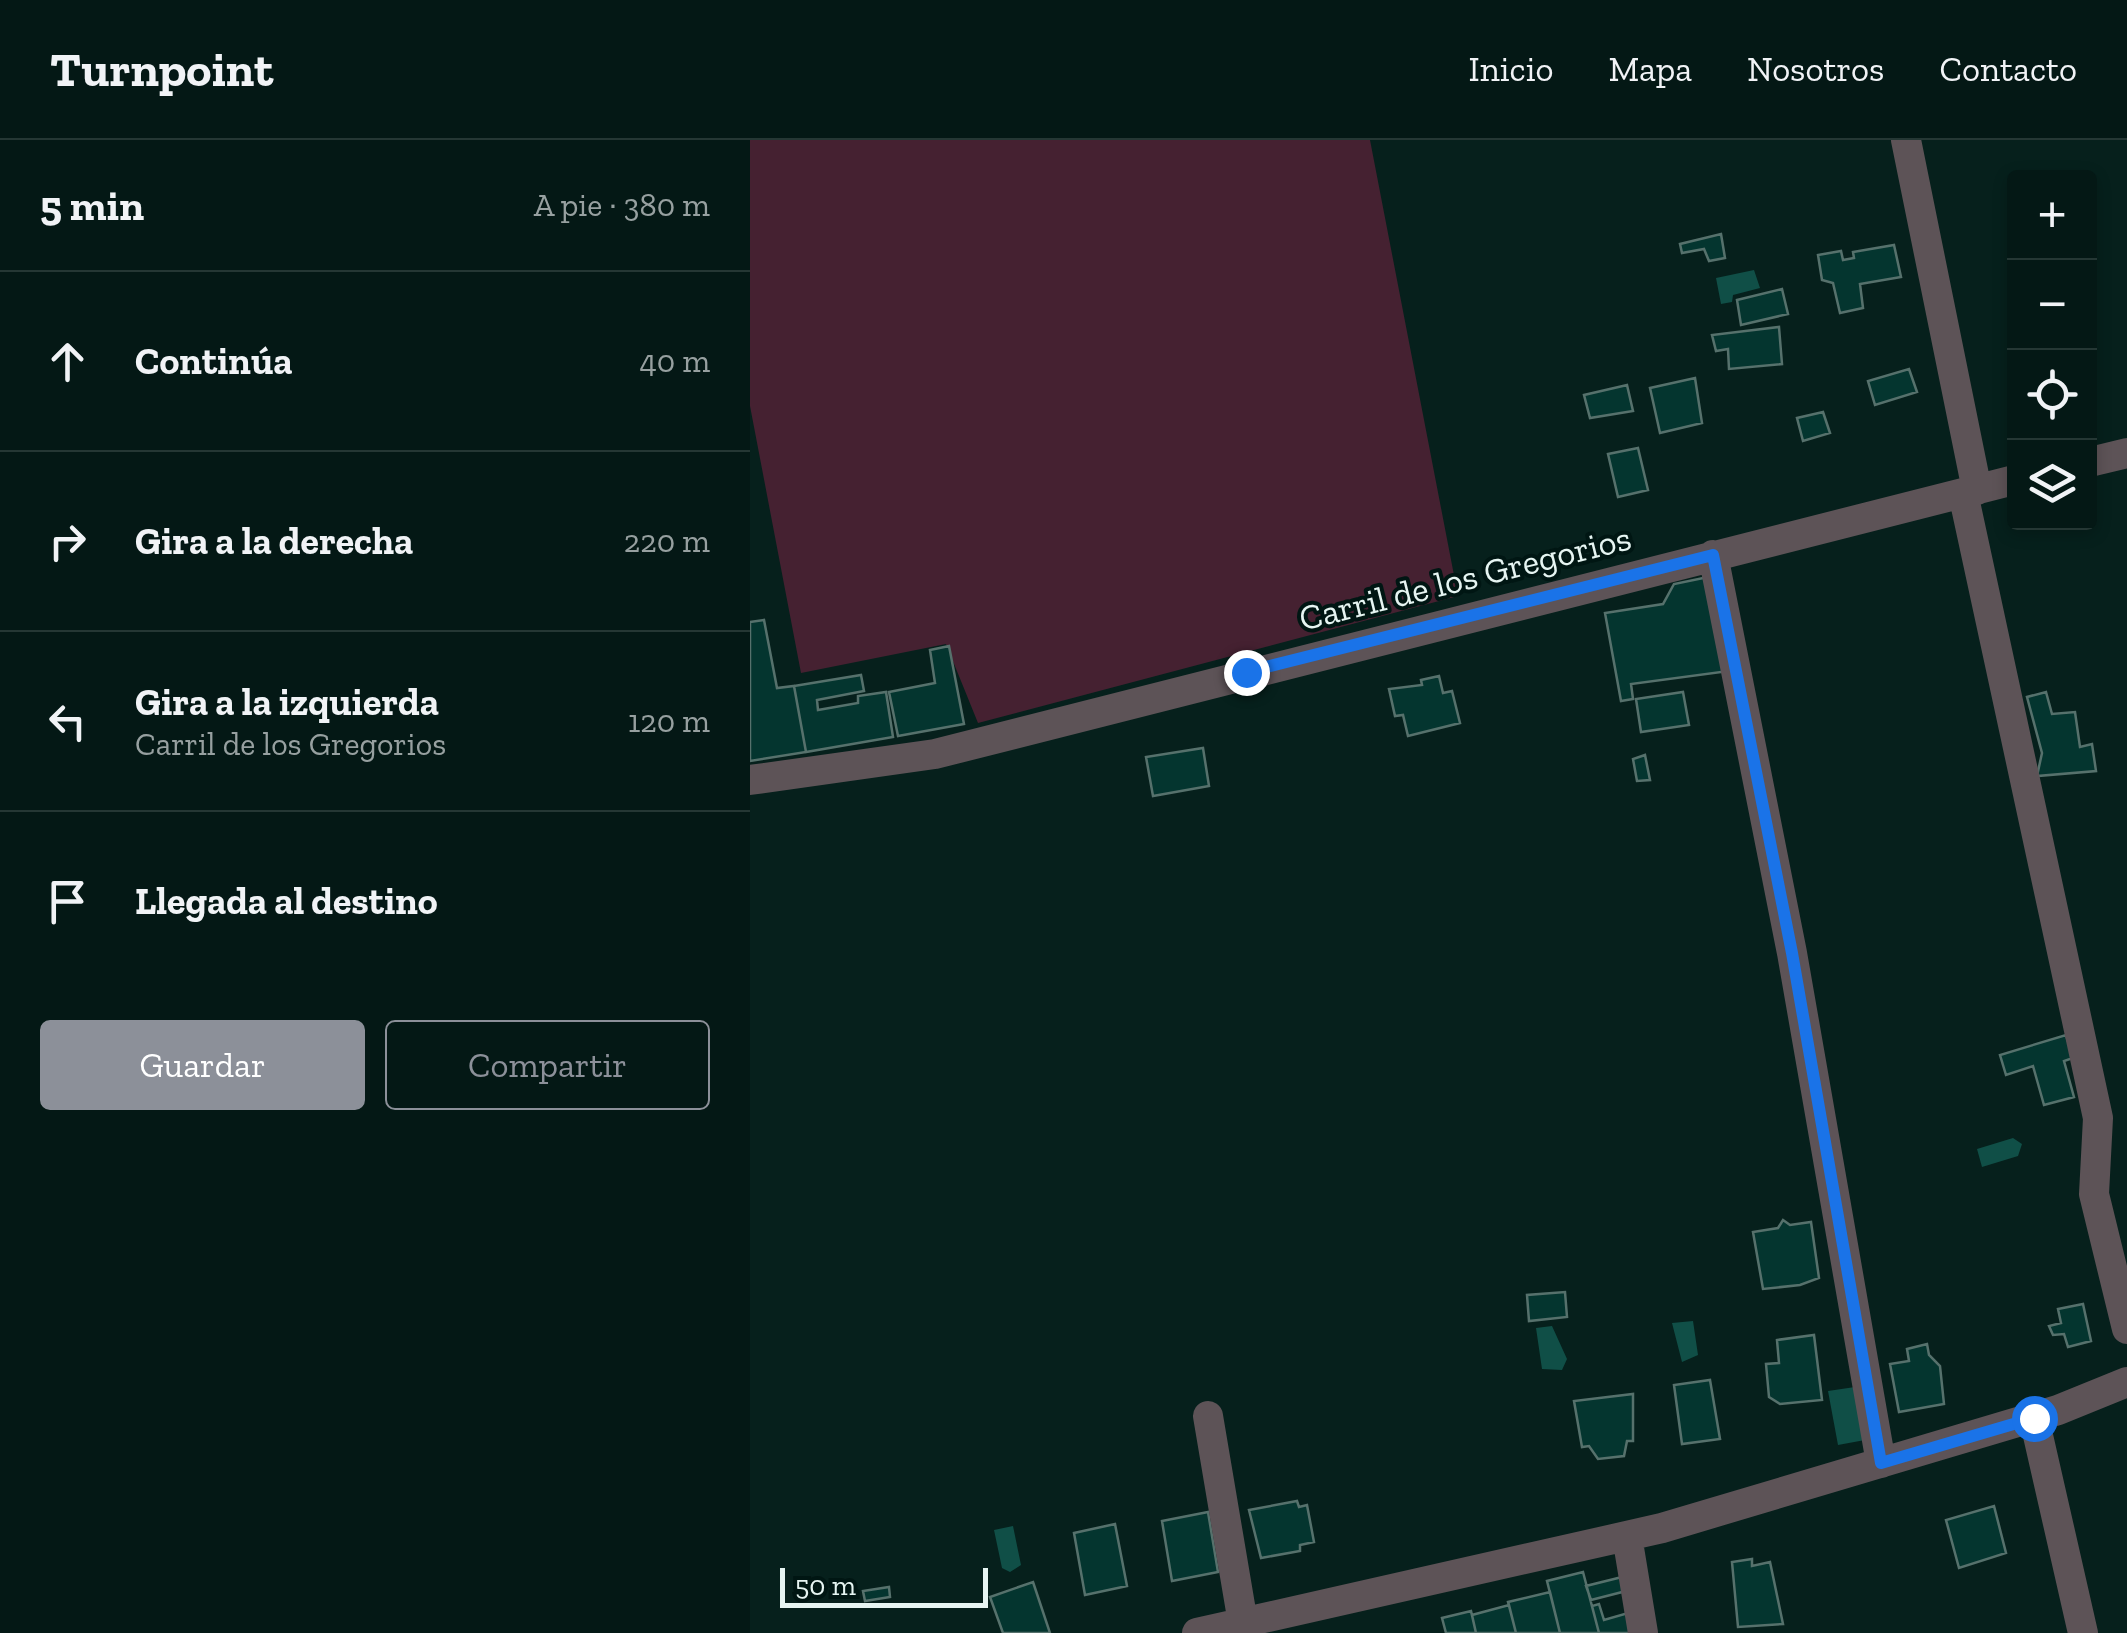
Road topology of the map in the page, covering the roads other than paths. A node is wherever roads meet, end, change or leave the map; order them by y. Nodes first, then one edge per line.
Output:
1 (1906, 140) edge
2 (2127, 453) edge
3 (2097, 460) edge
4 (2007, 482) edge
5 (1970, 491) junction
6 (1713, 555) junction
7 (750, 780) edge
8 (2127, 1330) edge
9 (2127, 1382) edge
10 (1208, 1416) dead end
11 (2034, 1418) junction
12 (1881, 1463) junction
13 (1628, 1536) junction
14 (1243, 1623) junction
15 (1197, 1633) edge
16 (1643, 1633) edge
17 (2084, 1633) edge

1 - 5 street
2 - 3 street
4 - 5 street, Carril de los Gregorios
5 - 6 street, Carril de los Gregorios
5 - 8 street
6 - 7 street, Carril de los Gregorios
6 - 12 street
9 - 11 street
10 - 14 street
11 - 12 street
11 - 17 street
12 - 13 street
13 - 14 street
13 - 16 street
14 - 15 street

